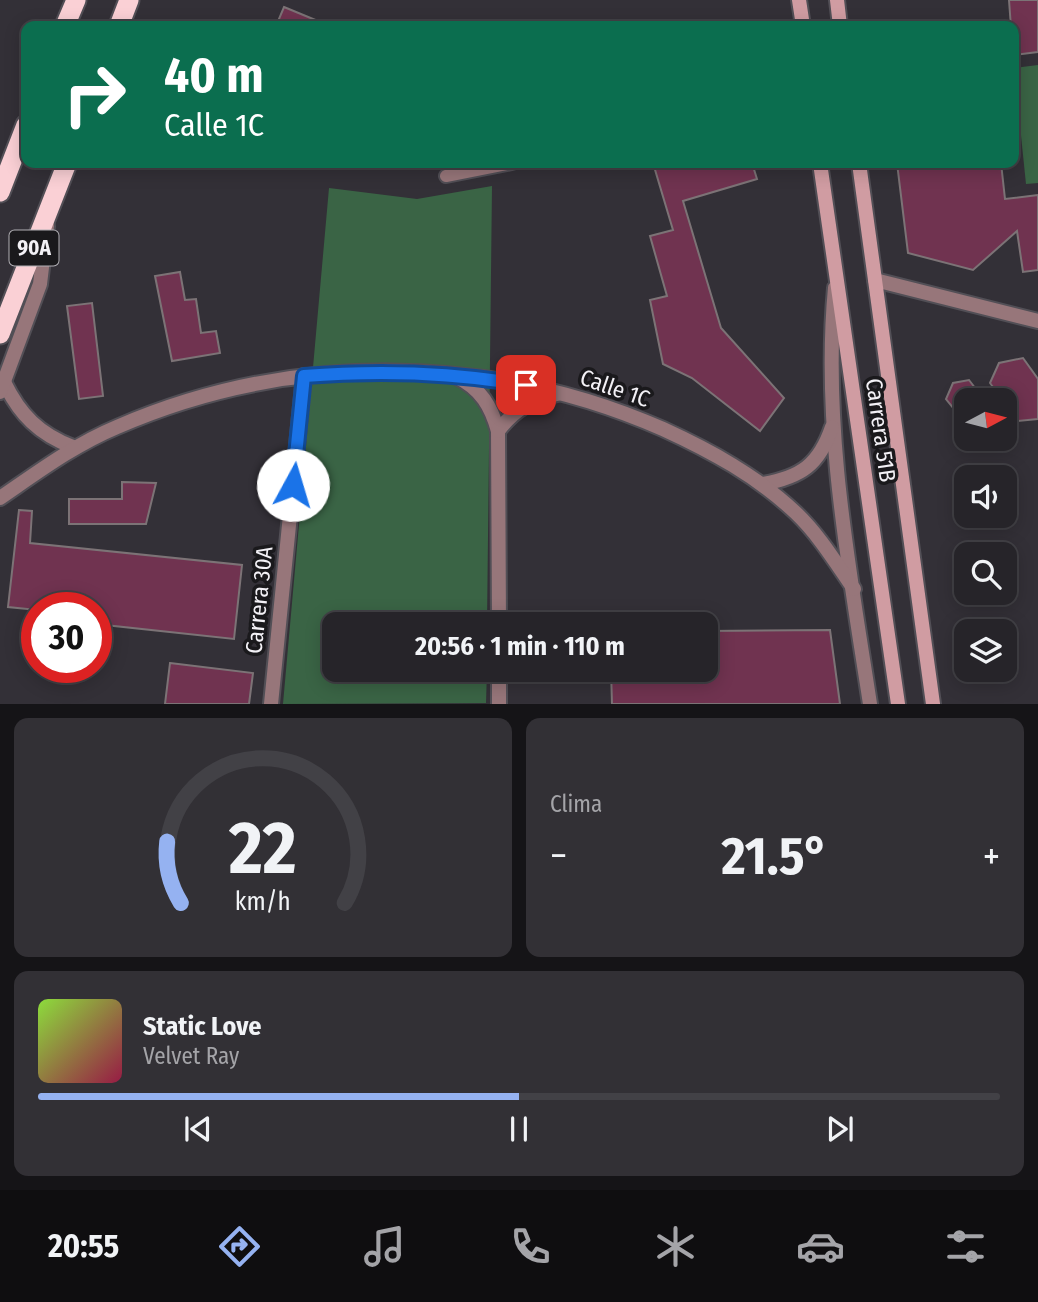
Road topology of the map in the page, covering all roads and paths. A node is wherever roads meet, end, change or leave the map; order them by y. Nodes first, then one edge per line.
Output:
1 (76, 0) edge
2 (129, 0) edge
3 (799, 0) edge
4 (837, 0) edge
5 (67, 21) edge
6 (121, 21) edge
7 (802, 21) edge
8 (839, 21) edge
9 (21, 138) edge
10 (65, 168) edge
11 (487, 168) edge
12 (821, 168) edge
13 (860, 168) edge
14 (446, 176) dead end
15 (0, 192) edge
16 (50, 209) junction
17 (835, 280) junction
18 (876, 280) junction
19 (1038, 321) edge
20 (0, 334) edge
21 (452, 374) junction
22 (304, 376) junction
23 (2, 387) edge
24 (562, 393) junction
25 (833, 424) junction
26 (498, 431) junction
27 (73, 447) junction
28 (763, 484) junction
29 (0, 498) edge
30 (853, 589) junction
31 (499, 612) edge
32 (499, 682) edge
33 (271, 704) edge
34 (499, 704) edge
35 (870, 704) edge
36 (898, 704) edge
37 (933, 704) edge

1 - 5 highway
2 - 6 highway
3 - 7 main road
4 - 8 main road
9 - 15 highway
10 - 16 highway, 90A
11 - 14 lane
12 - 17 main road, Carrera 51B
13 - 18 main road, Carrera 51B
16 - 20 highway, 90A
16 - 23 street
17 - 25 street
17 - 36 main road, Carrera 51B
18 - 19 street
18 - 37 main road, Carrera 51B
21 - 22 street, Calle 1C
21 - 24 street, Calle 1C
21 - 26 street
22 - 27 street, Calle 1C
22 - 33 street, Carrera 30A
23 - 27 street
24 - 26 street
24 - 28 street, Calle 1C
25 - 28 street
25 - 30 street
26 - 31 street
27 - 29 street, Calle 1C
28 - 30 street, Calle 1C
30 - 35 street
32 - 34 street

